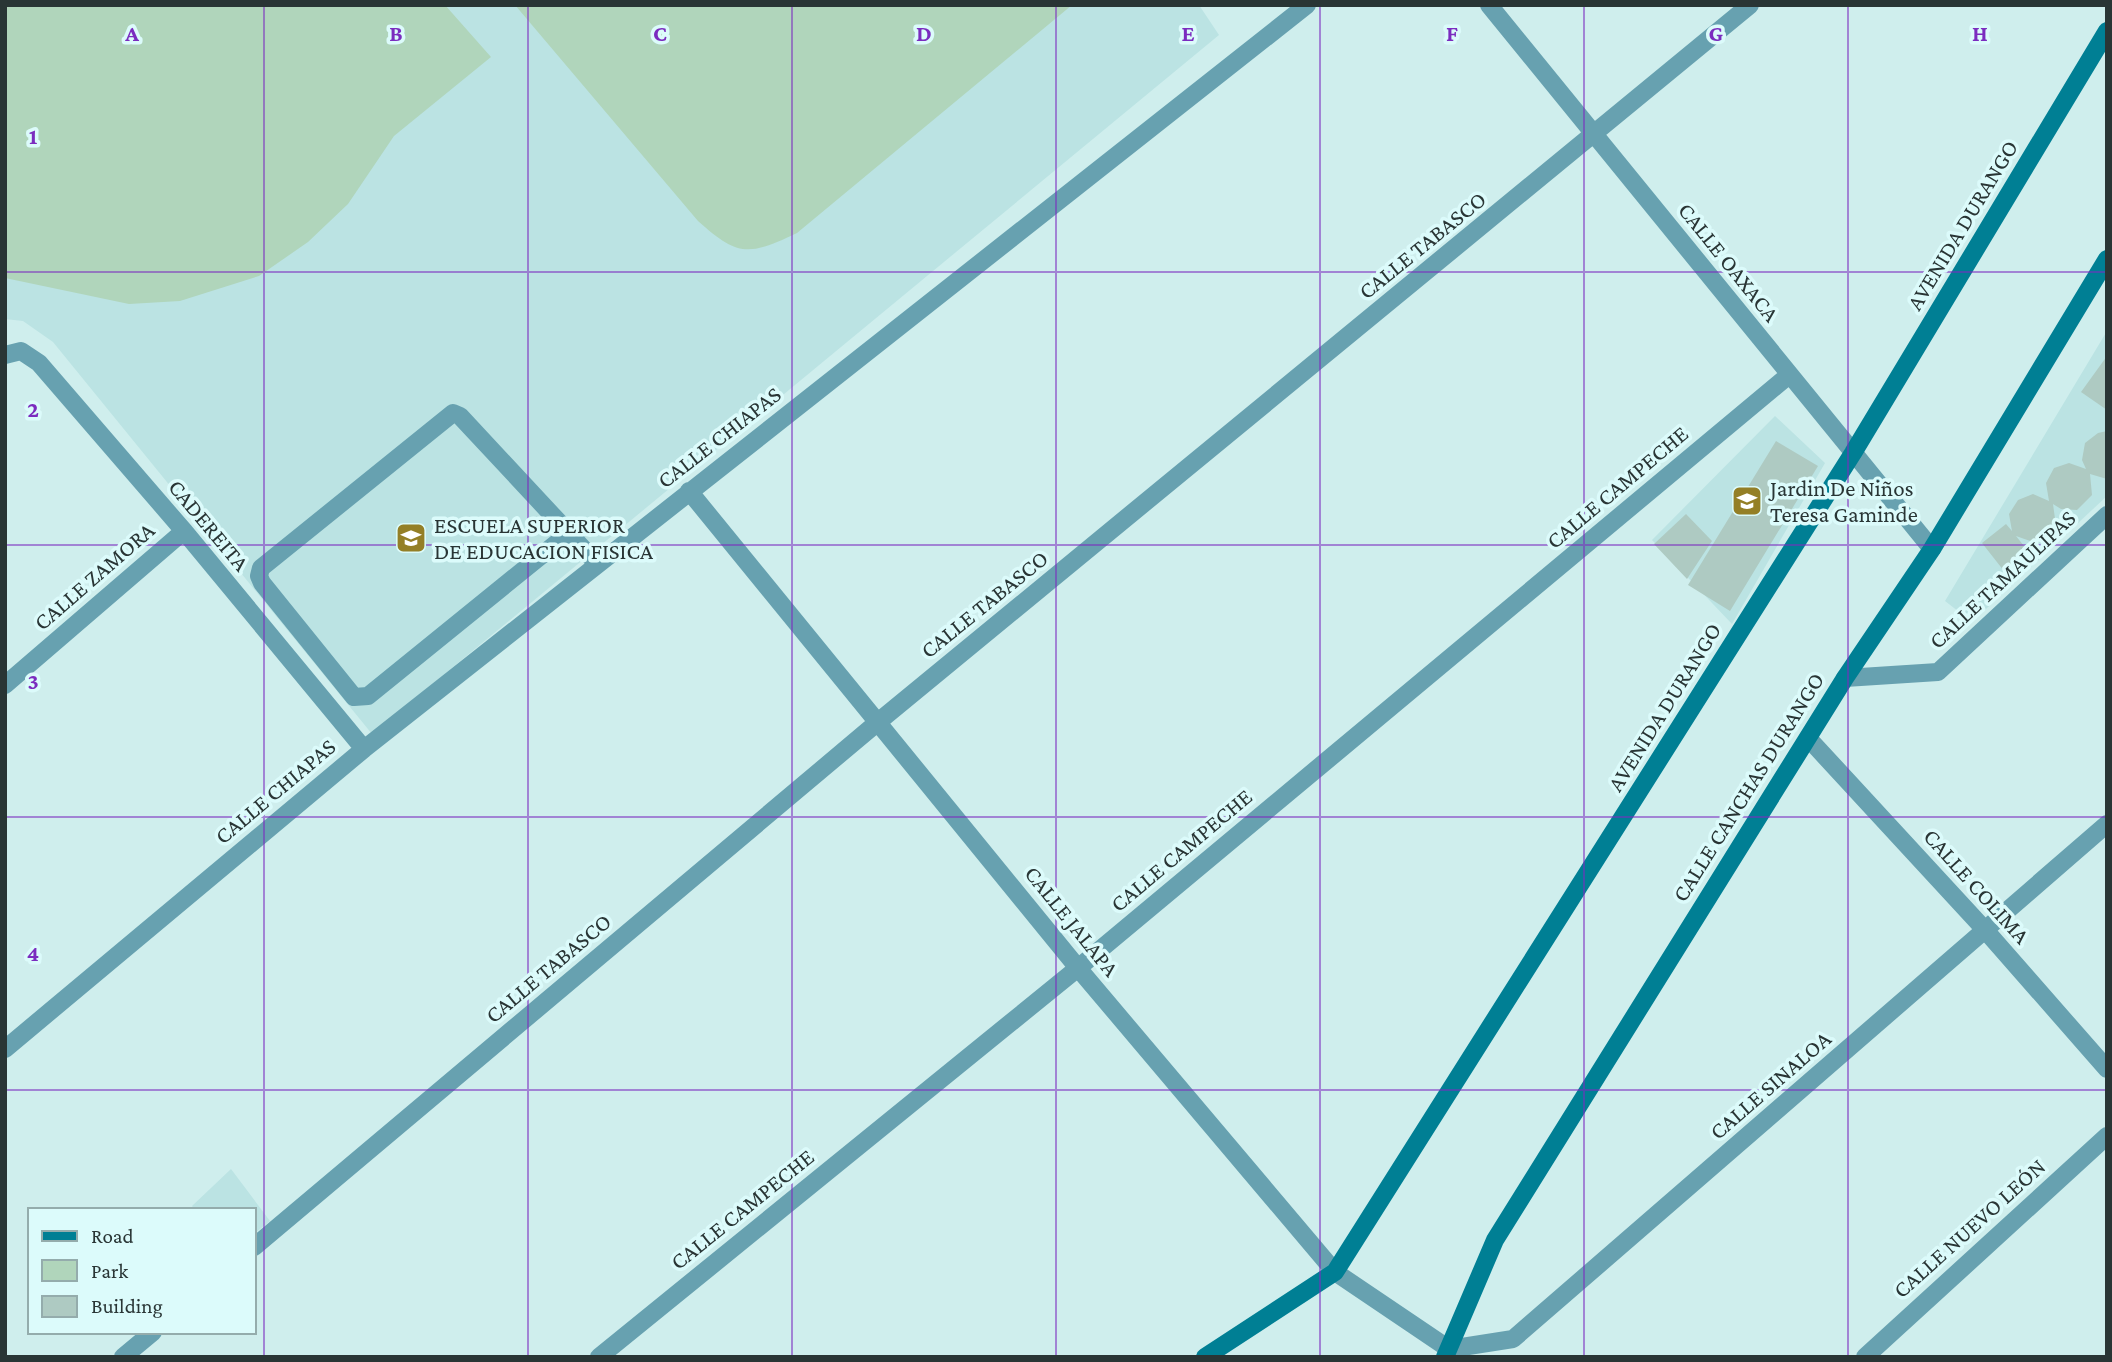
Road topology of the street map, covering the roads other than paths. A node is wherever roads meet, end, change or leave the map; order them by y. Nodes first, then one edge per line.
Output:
1 (1307, 5) edge
2 (1489, 5) edge
3 (1750, 5) edge
4 (2107, 31) edge
5 (1595, 135) junction
6 (2107, 259) edge
7 (5, 355) edge
8 (1789, 375) junction
9 (1853, 453) junction
10 (689, 491) junction
11 (2107, 515) edge
12 (184, 531) junction
13 (569, 533) junction
14 (1932, 550) junction
15 (597, 564) junction
16 (1845, 678) junction
17 (5, 685) edge
18 (878, 722) junction
19 (1808, 738) junction
20 (364, 749) junction
21 (2107, 824) edge
22 (1986, 931) junction
23 (1078, 968) junction
24 (5, 1049) edge
25 (2107, 1069) edge
26 (2107, 1136) edge
27 (256, 1245) edge
28 (1335, 1272) junction
29 (150, 1334) edge
30 (1447, 1353) edge
31 (123, 1357) edge
32 (598, 1357) edge
33 (1205, 1357) edge
34 (1865, 1357) edge

1 - 10 street, CALLE CHIAPAS
2 - 5 street, CALLE OAXACA
3 - 5 street, CALLE TABASCO
4 - 9 main road, AVENIDA DURANGO
5 - 8 street, CALLE OAXACA
5 - 18 street, CALLE TABASCO
6 - 14 main road, CALLE CANCHAS DURANGO
7 - 12 street, CADEREITA
8 - 9 street, CALLE OAXACA
8 - 23 street, CALLE CAMPECHE
9 - 14 street, CALLE OAXACA
9 - 28 main road, AVENIDA DURANGO
10 - 15 street, CALLE CHIAPAS
10 - 18 street, CALLE JALAPA
11 - 16 street, CALLE TAMAULIPAS
12 - 17 street, CALLE ZAMORA
12 - 20 street, CADEREITA
13 - 13 street
13 - 15 street
14 - 16 main road, CALLE CANCHAS DURANGO
15 - 20 street, CALLE CHIAPAS
16 - 19 main road, CALLE CANCHAS DURANGO
18 - 23 street, CALLE JALAPA
18 - 27 street, CALLE TABASCO
19 - 22 street, CALLE COLIMA
19 - 30 main road, CALLE CANCHAS DURANGO
20 - 24 street, CALLE CHIAPAS
21 - 22 street, CALLE SINALOA
22 - 25 street, CALLE COLIMA
22 - 30 street, CALLE SINALOA
23 - 28 street, CALLE JALAPA
23 - 32 street, CALLE CAMPECHE
26 - 34 street, CALLE NUEVO LEÓN
28 - 30 street, CALLE JALAPA
28 - 33 main road, AVENIDA DURANGO
29 - 31 street

